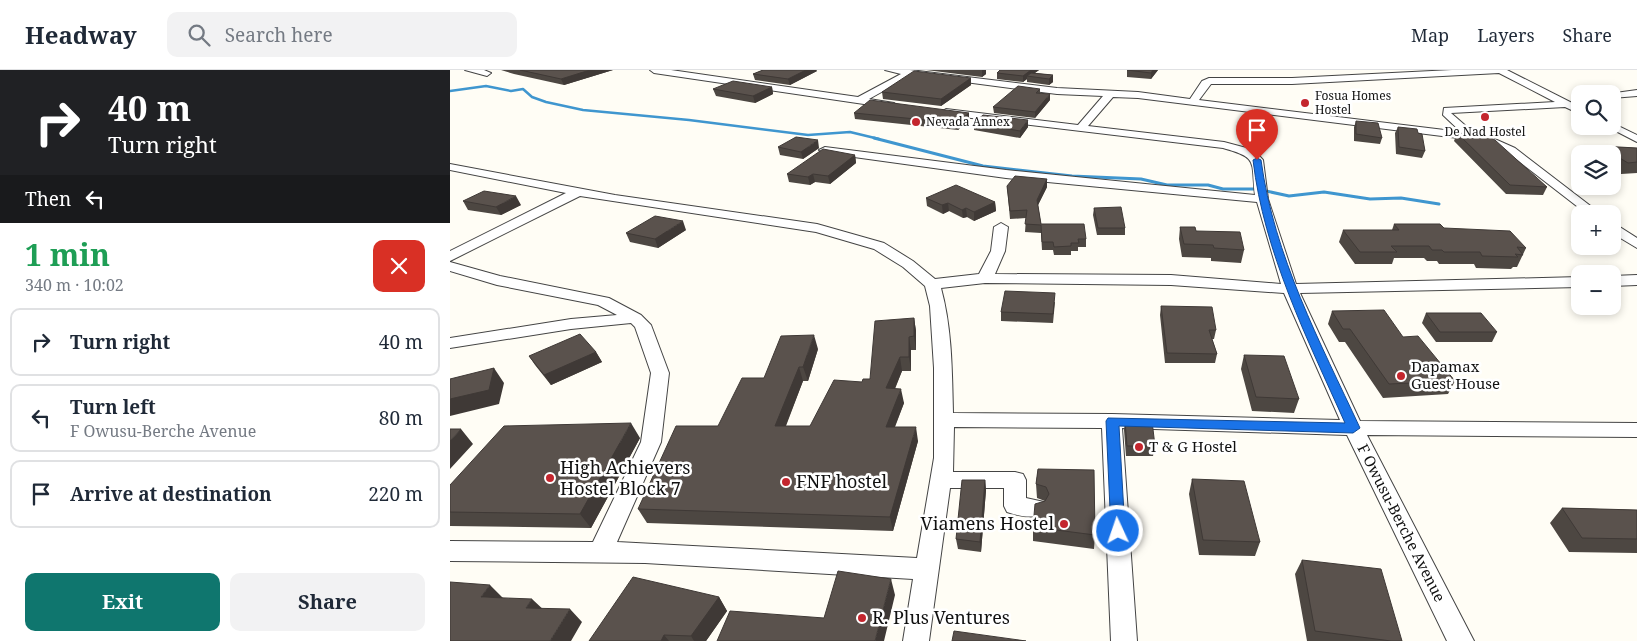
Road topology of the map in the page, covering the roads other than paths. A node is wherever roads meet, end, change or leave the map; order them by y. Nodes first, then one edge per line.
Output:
1 (469, 70) edge
2 (654, 70) edge
3 (889, 70) edge
4 (1500, 70) edge
5 (910, 73) junction
6 (487, 74) dead end
7 (1068, 82) dead end
8 (1101, 93) junction
9 (1111, 93) junction
10 (1637, 93) edge
11 (1621, 94) edge
12 (860, 100) junction
13 (1570, 100) joint
14 (1193, 102) junction
15 (898, 106) edge
16 (935, 111) edge
17 (1080, 129) junction
18 (1621, 131) edge
19 (1471, 136) junction
20 (1637, 139) edge
21 (825, 150) edge
22 (450, 167) edge
23 (578, 192) junction
24 (1262, 199) junction
25 (1583, 205) edge
26 (1001, 227) dead end
27 (1621, 232) edge
28 (1637, 244) edge
29 (450, 257) edge
30 (450, 266) edge
31 (985, 278) junction
32 (1637, 280) edge
33 (1621, 281) edge
34 (1571, 282) edge
35 (932, 284) junction
36 (1290, 288) junction
37 (635, 318) junction
38 (450, 343) edge
39 (945, 420) junction
40 (1112, 421) junction
41 (1353, 428) junction
42 (1637, 430) edge
43 (940, 480) junction
44 (1036, 508) edge
45 (450, 551) edge
46 (600, 552) junction
47 (926, 569) junction
48 (916, 641) edge
49 (1124, 641) edge
50 (1465, 641) edge

1 - 6 street
2 - 12 street
3 - 5 street
4 - 13 street
4 - 14 street
5 - 8 street
5 - 12 street
7 - 8 street
8 - 9 street
9 - 14 street
9 - 17 street
10 - 11 street
12 - 15 street
13 - 19 street
14 - 19 street
16 - 17 street
17 - 24 street, F Owusu-Berche Avenue
18 - 20 street
19 - 25 street
21 - 24 street
22 - 23 street
23 - 29 street
23 - 35 street
24 - 36 street, F Owusu-Berche Avenue
26 - 31 street
27 - 28 street
30 - 37 street
31 - 35 street
31 - 36 street
32 - 33 street
34 - 36 street
35 - 39 street
36 - 41 street, F Owusu-Berche Avenue
37 - 38 street
37 - 46 street
39 - 40 street
39 - 43 street
40 - 41 street
40 - 49 street
41 - 42 street
41 - 50 street, F Owusu-Berche Avenue
43 - 44 street
43 - 47 street
45 - 46 street
46 - 47 street
47 - 48 street

